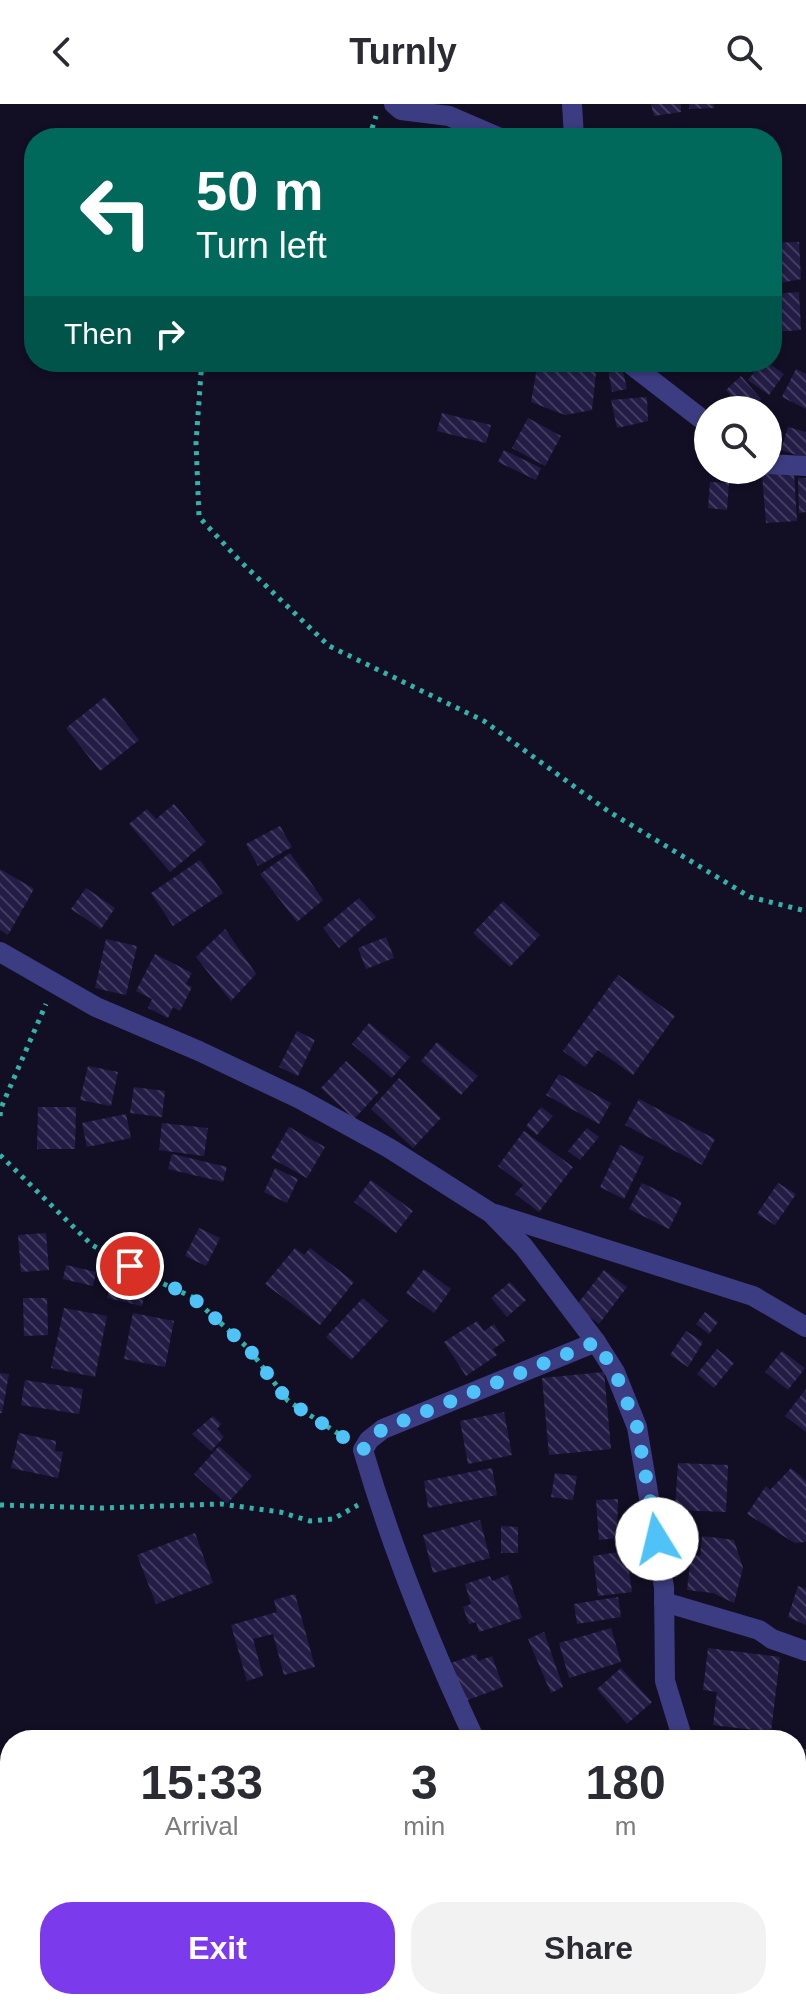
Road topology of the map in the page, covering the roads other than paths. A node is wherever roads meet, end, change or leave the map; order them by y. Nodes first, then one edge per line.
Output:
1 (394, 104) edge
2 (572, 104) edge
3 (477, 128) edge
4 (573, 128) edge
5 (641, 372) edge
6 (694, 413) edge
7 (782, 465) edge
8 (806, 466) edge
9 (0, 952) edge
10 (491, 1213) junction
11 (806, 1327) edge
12 (596, 1342) junction
13 (664, 1602) junction
14 (806, 1651) edge
15 (470, 1730) edge
16 (680, 1730) edge

1 - 3 street
2 - 4 street
5 - 6 street
7 - 8 street
9 - 10 street
10 - 11 street
10 - 12 street
12 - 13 street
12 - 15 street
13 - 14 street
13 - 16 street

